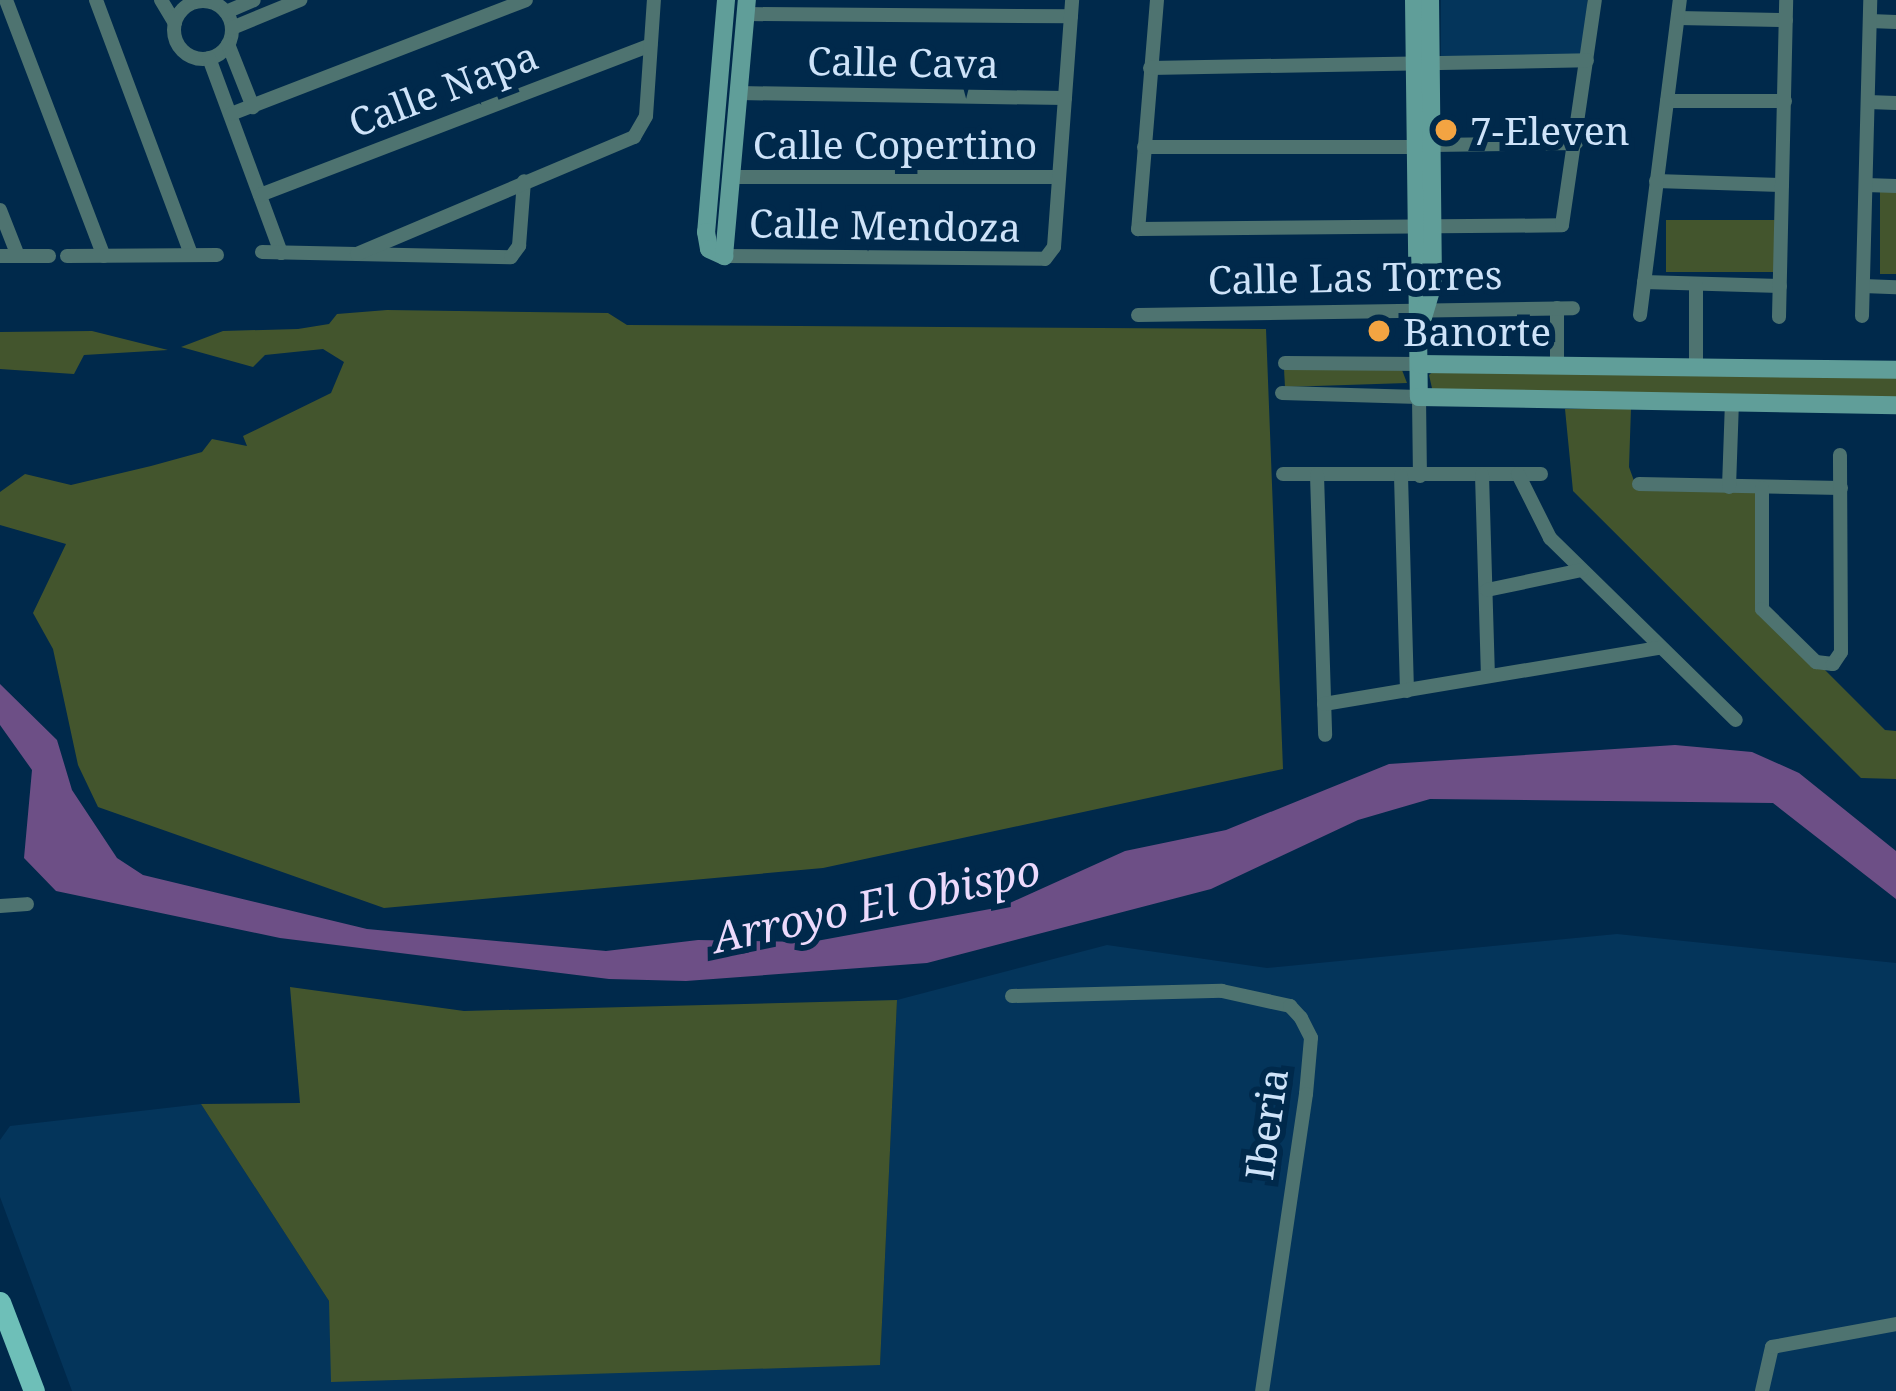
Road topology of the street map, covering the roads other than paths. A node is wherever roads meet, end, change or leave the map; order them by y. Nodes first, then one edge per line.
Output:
1 (6, 0) edge
2 (96, 0) edge
3 (161, 0) edge
4 (301, 0) edge
5 (526, 0) edge
6 (654, 0) edge
7 (726, 0) edge
8 (1414, 0) edge
9 (1430, 0) edge
10 (1595, 0) edge
11 (1680, 0) edge
12 (1786, 0) edge
13 (1870, 0) edge
14 (195, 1) edge
15 (1156, 1) edge
16 (257, 5) edge
17 (746, 7) edge
18 (1071, 8) edge
19 (226, 12) junction
20 (1678, 18) junction
21 (1786, 20) junction
22 (1870, 22) junction
23 (1896, 22) edge
24 (175, 23) junction
25 (230, 36) junction
26 (650, 45) junction
27 (209, 58) junction
28 (1587, 60) junction
29 (1422, 62) junction
30 (1150, 68) junction
31 (739, 93) junction
32 (1065, 98) junction
33 (1667, 101) junction
34 (1785, 101) junction
35 (1868, 102) junction
36 (1896, 103) edge
37 (254, 106) junction
38 (231, 114) junction
39 (1576, 143) junction
40 (1423, 146) junction
41 (1144, 147) junction
42 (731, 176) junction
43 (1058, 177) junction
44 (524, 181) junction
45 (1656, 181) junction
46 (1782, 185) junction
47 (1866, 185) junction
48 (1896, 186) edge
49 (260, 195) junction
50 (0, 210) edge
51 (1413, 226) junction
52 (1434, 226) junction
53 (262, 252) dead end
54 (281, 253) junction
55 (191, 254) junction
56 (357, 254) junction
57 (217, 255) dead end
58 (0, 256) edge
59 (18, 256) junction
60 (49, 256) dead end
61 (67, 256) dead end
62 (104, 256) junction
63 (724, 256) junction
64 (1644, 282) junction
65 (1696, 285) junction
66 (1780, 286) junction
67 (1863, 286) junction
68 (1896, 287) edge
69 (1138, 315) dead end
70 (1640, 315) dead end
71 (1862, 316) dead end
72 (1420, 317) junction
73 (1779, 317) dead end
74 (1285, 363) dead end
75 (1419, 364) junction
76 (1557, 365) junction
77 (1696, 367) junction
78 (1896, 370) edge
79 (1282, 393) dead end
80 (1419, 398) junction
81 (1732, 403) junction
82 (1896, 405) edge
83 (1840, 454) dead end
84 (1518, 474) junction
85 (1541, 474) dead end
86 (1283, 475) dead end
87 (1318, 476) junction
88 (1401, 476) junction
89 (1420, 476) junction
90 (1482, 476) junction
91 (1639, 484) dead end
92 (1729, 487) junction
93 (1762, 488) junction
94 (1841, 488) junction
95 (1582, 570) junction
96 (1487, 590) junction
97 (1660, 648) junction
98 (1489, 676) junction
99 (1407, 691) junction
100 (1324, 704) junction
101 (1736, 720) dead end
102 (1325, 735) dead end
103 (27, 904) dead end
104 (0, 906) edge
105 (1012, 996) dead end
106 (0, 1302) edge
107 (1896, 1324) edge
108 (0, 1342) edge
109 (19, 1391) edge
110 (34, 1391) edge
111 (1262, 1391) edge
112 (1762, 1391) edge

1 - 62 street
2 - 55 street
3 - 24 street
4 - 16 street
5 - 37 street
6 - 26 street
7 - 63 street
8 - 29 street
9 - 29 street
10 - 28 street
11 - 20 street
12 - 21 street
13 - 22 street
14 - 19 street
14 - 24 street
15 - 30 street
16 - 19 street
16 - 25 street
17 - 18 street
17 - 31 street
18 - 32 street
19 - 25 street
20 - 21 street
20 - 33 street
21 - 34 street
22 - 23 street
22 - 35 street
24 - 27 street
25 - 27 street
25 - 37 street
26 - 44 street
26 - 49 street, Calle Napa
27 - 38 street
28 - 29 street
28 - 39 street
29 - 30 street
29 - 40 street
30 - 41 street
31 - 32 street, Calle Cava
31 - 42 street
32 - 43 street
33 - 34 street
33 - 45 street
34 - 46 street
35 - 36 street
35 - 47 street
37 - 38 street
38 - 49 street
39 - 40 street
39 - 52 street
40 - 41 street
40 - 51 street
40 - 52 street
41 - 51 street
42 - 43 street, Calle Copertino
42 - 63 street
43 - 63 street, Calle Mendoza
44 - 56 street
44 - 56 street
45 - 46 street
45 - 64 street
46 - 66 street
47 - 48 street
47 - 67 street
49 - 54 street
50 - 59 street
51 - 52 street
51 - 72 street
52 - 72 street
53 - 54 street
54 - 56 street
55 - 57 street
55 - 62 street
58 - 59 street
59 - 60 street
61 - 62 street
64 - 65 street
64 - 70 street
65 - 66 street
65 - 77 street
66 - 73 street
67 - 68 street
67 - 71 street
69 - 72 street, Calle Las Torres
72 - 75 street
72 - 76 street, Calle Las Torres
74 - 75 street
75 - 76 street
75 - 80 street
76 - 77 street
77 - 78 street
79 - 80 street
80 - 81 street
80 - 89 street
81 - 82 street
81 - 92 street
83 - 94 street
84 - 85 street
84 - 90 street
84 - 95 street
86 - 87 street
87 - 88 street
87 - 100 street
88 - 89 street
88 - 99 street
89 - 90 street
90 - 96 street
91 - 92 street
92 - 93 street
93 - 94 street
93 - 94 street
95 - 96 street
95 - 97 street
96 - 98 street
97 - 98 street
97 - 101 street
98 - 99 street
99 - 100 street
100 - 102 street
103 - 104 street
105 - 111 street, Iberia
106 - 110 main road
107 - 112 street
108 - 109 main road

